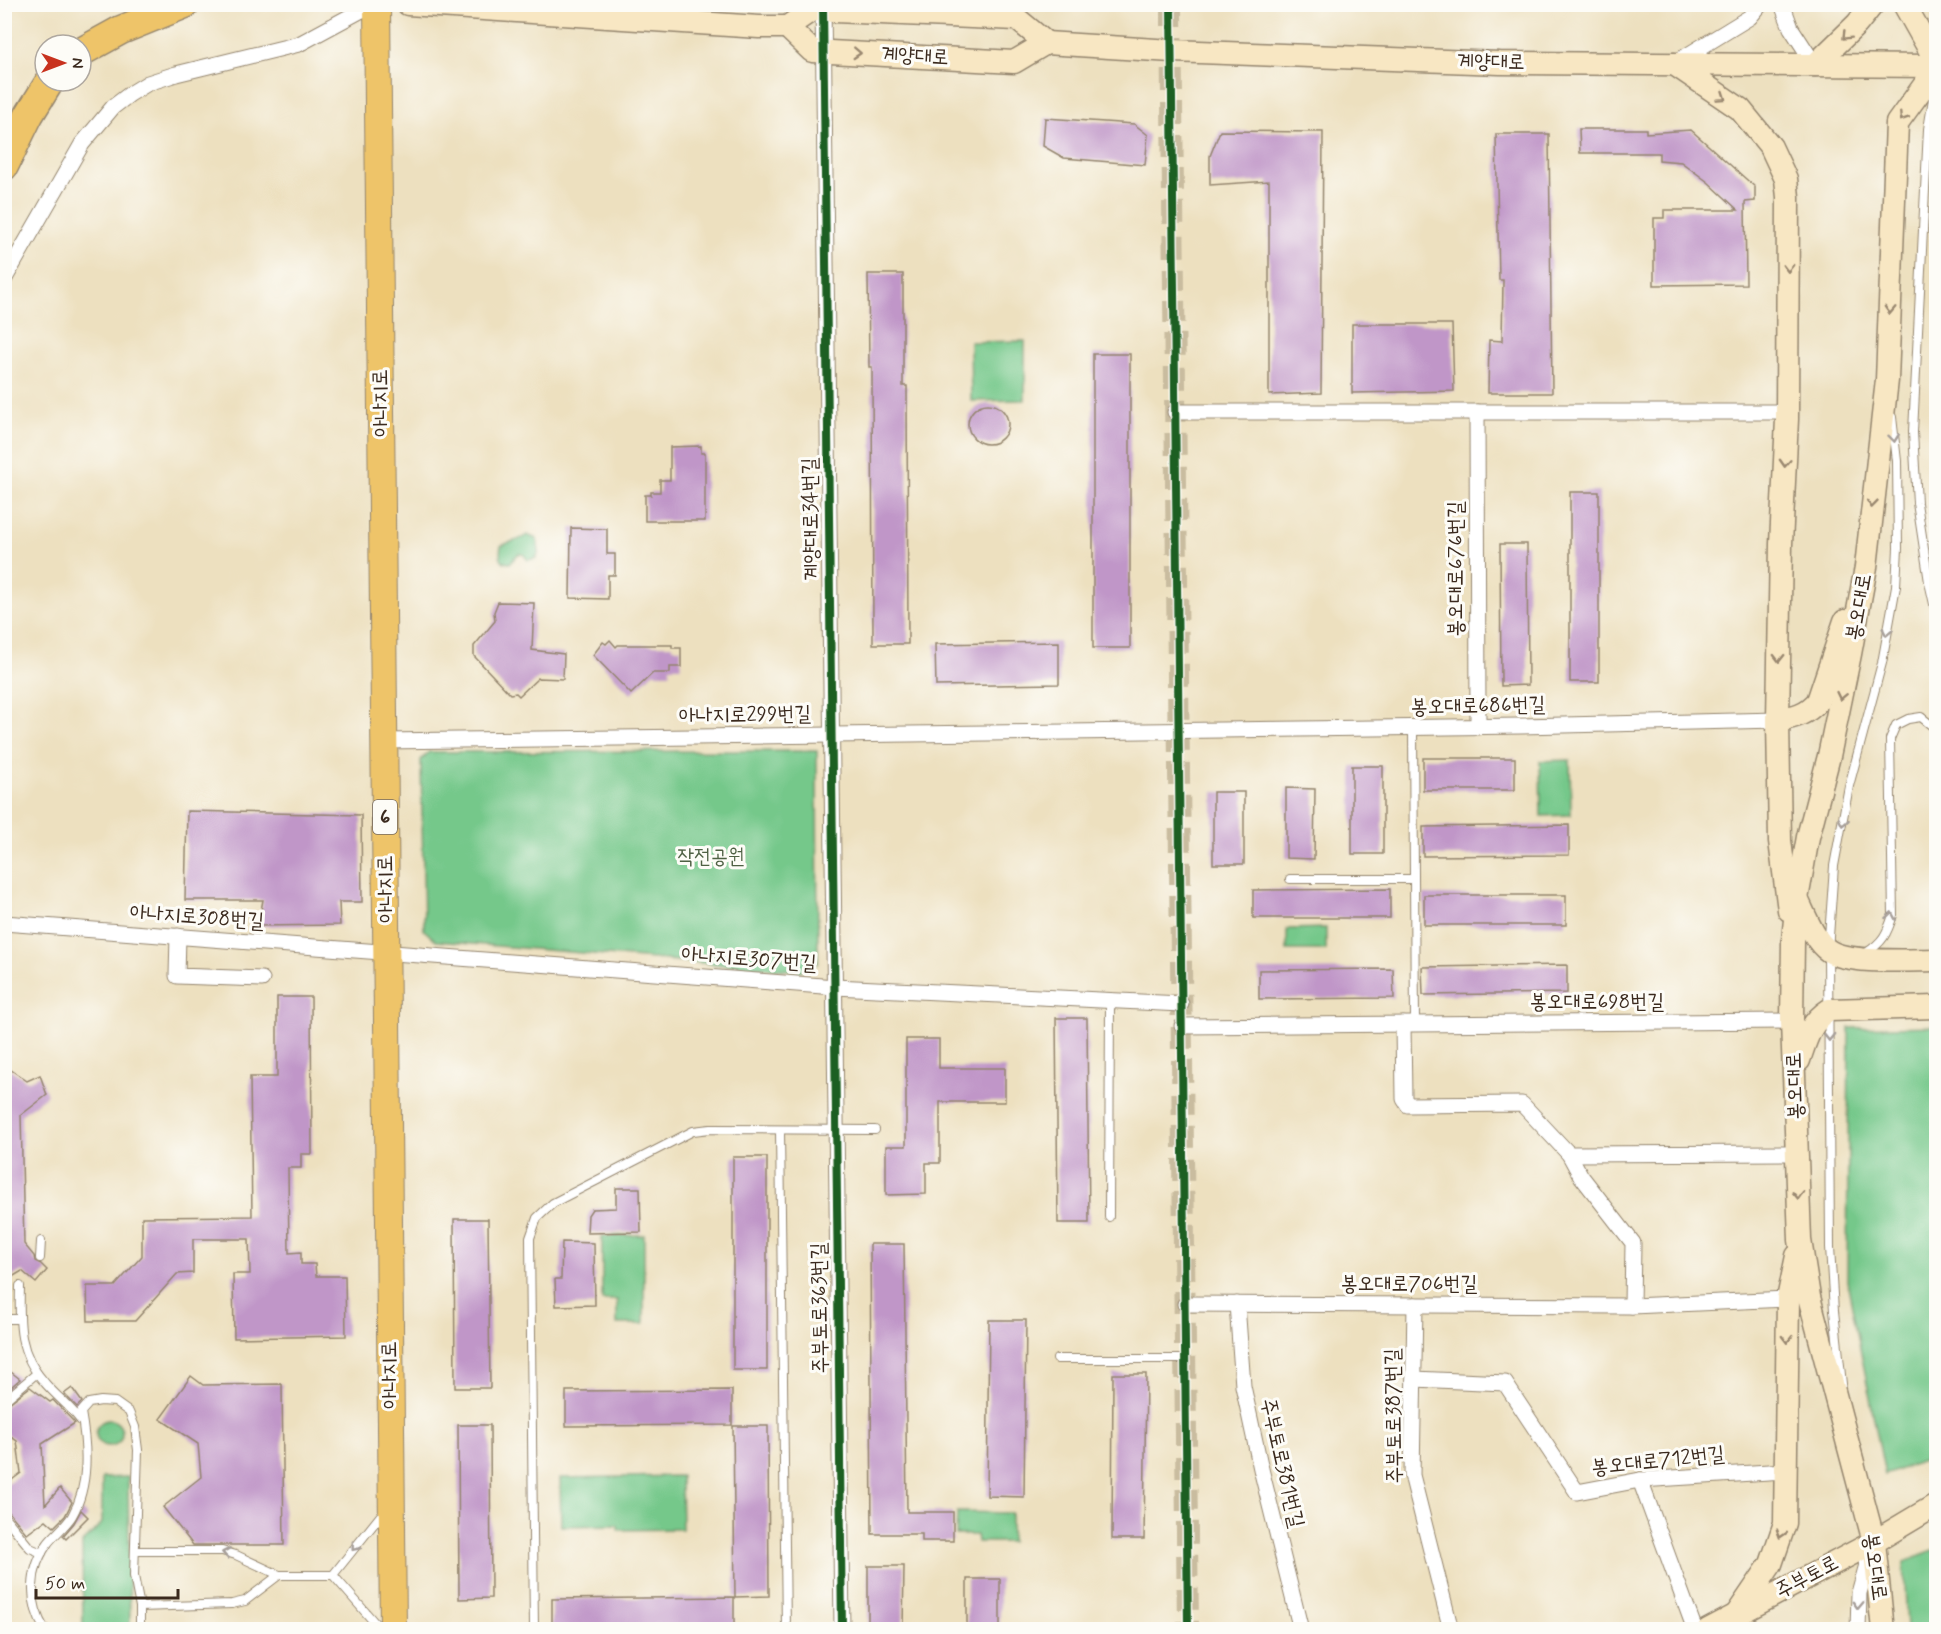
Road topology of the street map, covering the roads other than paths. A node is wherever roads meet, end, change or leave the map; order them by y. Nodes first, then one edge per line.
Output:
1 (185, 4) edge
2 (375, 4) edge
3 (408, 4) edge
4 (1761, 4) edge
5 (1782, 4) edge
6 (1873, 4) edge
7 (1904, 4) edge
8 (823, 7) edge
9 (787, 27) junction
10 (1046, 43) junction
11 (93, 45) edge
12 (823, 51) junction
13 (1936, 61) edge
14 (1674, 64) junction
15 (1815, 65) junction
16 (1936, 67) edge
17 (1936, 81) edge
18 (42, 93) edge
19 (4, 166) edge
20 (4, 280) edge
21 (1887, 380) junction
22 (1175, 412) dead end
23 (1477, 412) junction
24 (1787, 412) junction
25 (1866, 567) junction
26 (1936, 613) edge
27 (1778, 720) junction
28 (1478, 727) junction
29 (1413, 728) junction
30 (1936, 729) edge
31 (1179, 731) joint
32 (832, 735) junction
33 (384, 741) junction
34 (1290, 879) dead end
35 (1414, 879) junction
36 (1797, 899) junction
37 (4, 923) edge
38 (178, 936) junction
39 (1793, 940) junction
40 (1828, 951) junction
41 (386, 952) junction
42 (1857, 959) junction
43 (1936, 960) edge
44 (262, 979) dead end
45 (835, 987) junction
46 (1110, 1000) junction
47 (1181, 1004) dead end
48 (1936, 1007) edge
49 (1829, 1010) junction
50 (1792, 1021) junction
51 (1409, 1024) junction
52 (1182, 1026) dead end
53 (1795, 1073) junction
54 (780, 1130) junction
55 (875, 1130) dead end
56 (836, 1131) junction
57 (1797, 1153) junction
58 (1569, 1154) junction
59 (1109, 1217) dead end
60 (1800, 1240) junction
61 (41, 1241) dead end
62 (40, 1257) dead end
63 (20, 1286) dead end
64 (1788, 1299) junction
65 (1185, 1304) dead end
66 (1237, 1304) junction
67 (1415, 1305) junction
68 (1632, 1306) junction
69 (4, 1319) edge
70 (19, 1319) junction
71 (1057, 1359) dead end
72 (1185, 1359) dead end
73 (37, 1373) junction
74 (1414, 1379) junction
75 (4, 1401) edge
76 (83, 1425) junction
77 (1785, 1471) junction
78 (1640, 1480) junction
79 (392, 1502) junction
80 (1936, 1505) edge
81 (4, 1515) edge
82 (1874, 1542) junction
83 (135, 1551) junction
84 (42, 1553) junction
85 (279, 1575) junction
86 (333, 1575) junction
87 (140, 1607) junction
88 (1737, 1614) junction
89 (45, 1629) edge
90 (140, 1629) edge
91 (381, 1629) edge
92 (393, 1629) edge
93 (534, 1629) edge
94 (786, 1629) edge
95 (842, 1629) edge
96 (1301, 1629) edge
97 (1451, 1629) edge
98 (1695, 1629) edge
99 (1708, 1629) edge
100 (1857, 1629) edge
101 (1882, 1629) edge

1 - 11 highway
2 - 20 street
2 - 33 main road, 아나지로 / 6
3 - 9 main road
4 - 14 street
5 - 15 street
6 -> 15 main road
7 - 13 main road
8 - 9 main road, 계양대로
8 - 10 main road, 계양대로
8 - 12 street, 계양대로34번길
9 - 12 main road, 계양대로
12 -> 10 main road, 계양대로
10 - 14 main road, 계양대로
12 - 32 street, 계양대로34번길
14 - 15 main road, 계양대로
14 -> 24 main road
15 - 16 main road, 계양대로
16 -> 21 main road, 봉오대로
17 - 26 lane
18 - 19 highway
21 -> 25 main road, 봉오대로
21 -> 40 lane
22 - 23 street
23 - 24 street
23 - 28 street, 봉오대로676번길
24 -> 27 main road
25 - 27 main road
25 -> 36 main road, 봉오대로
27 - 28 street, 봉오대로686번길
27 - 39 main road
28 - 29 street, 봉오대로686번길
29 - 31 street, 봉오대로686번길
29 - 35 lane
42 -> 30 lane
31 - 32 street, 아나지로299번길
32 - 33 street, 아나지로299번길
32 - 45 street, 계양대로34번길
33 - 41 main road, 아나지로 / 6
34 - 35 lane
35 - 51 lane
36 - 39 main road, 봉오대로
36 - 40 main road
37 - 38 street, 아나지로308번길
38 - 41 street, 아나지로308번길
38 - 44 street
39 - 50 main road, 봉오대로
40 - 42 main road
40 - 49 lane
41 - 45 street, 아나지로307번길
41 - 79 main road, 아나지로 / 6
42 - 43 main road
45 - 46 street, 아나지로307번길
45 - 56 street, 주부토로363번길
46 - 47 street, 아나지로307번길
46 - 59 lane
48 - 49 main road
49 - 53 main road
49 -> 82 lane
50 - 51 street, 봉오대로698번길
50 - 53 main road, 봉오대로
51 - 52 street, 봉오대로698번길
51 - 58 street
53 - 57 main road, 봉오대로
54 - 56 lane
54 - 93 lane
54 - 94 lane
55 - 56 lane
56 - 95 street, 주부토로363번길
57 - 58 street
57 -> 60 main road, 봉오대로
58 - 68 street
60 - 64 main road
60 - 82 main road, 봉오대로
61 - 62 lane
63 - 70 lane
64 - 68 street, 봉오대로706번길
64 -> 77 main road
65 - 66 street, 봉오대로706번길
66 - 67 street, 봉오대로706번길
66 - 96 street, 주부토로381번길
67 - 68 street, 봉오대로706번길
67 - 74 street, 주부토로387번길
69 - 70 lane
70 - 73 lane
71 - 72 lane
73 - 75 lane
73 - 76 lane
74 - 78 street, 봉오대로712번길
74 - 97 street, 주부토로387번길
76 - 83 lane
76 - 84 lane
77 - 78 street, 봉오대로712번길
77 -> 88 main road
78 - 98 street
79 -> 86 lane
79 - 92 main road, 아나지로 / 6
80 - 82 main road, 주부토로
81 - 84 lane
82 - 88 main road, 주부토로
82 -> 100 street
82 - 101 main road, 봉오대로
85 -> 83 lane
83 - 87 lane
84 - 89 lane
85 - 86 lane
85 - 87 lane
86 - 91 lane
87 - 90 lane
88 - 99 main road, 주부토로

